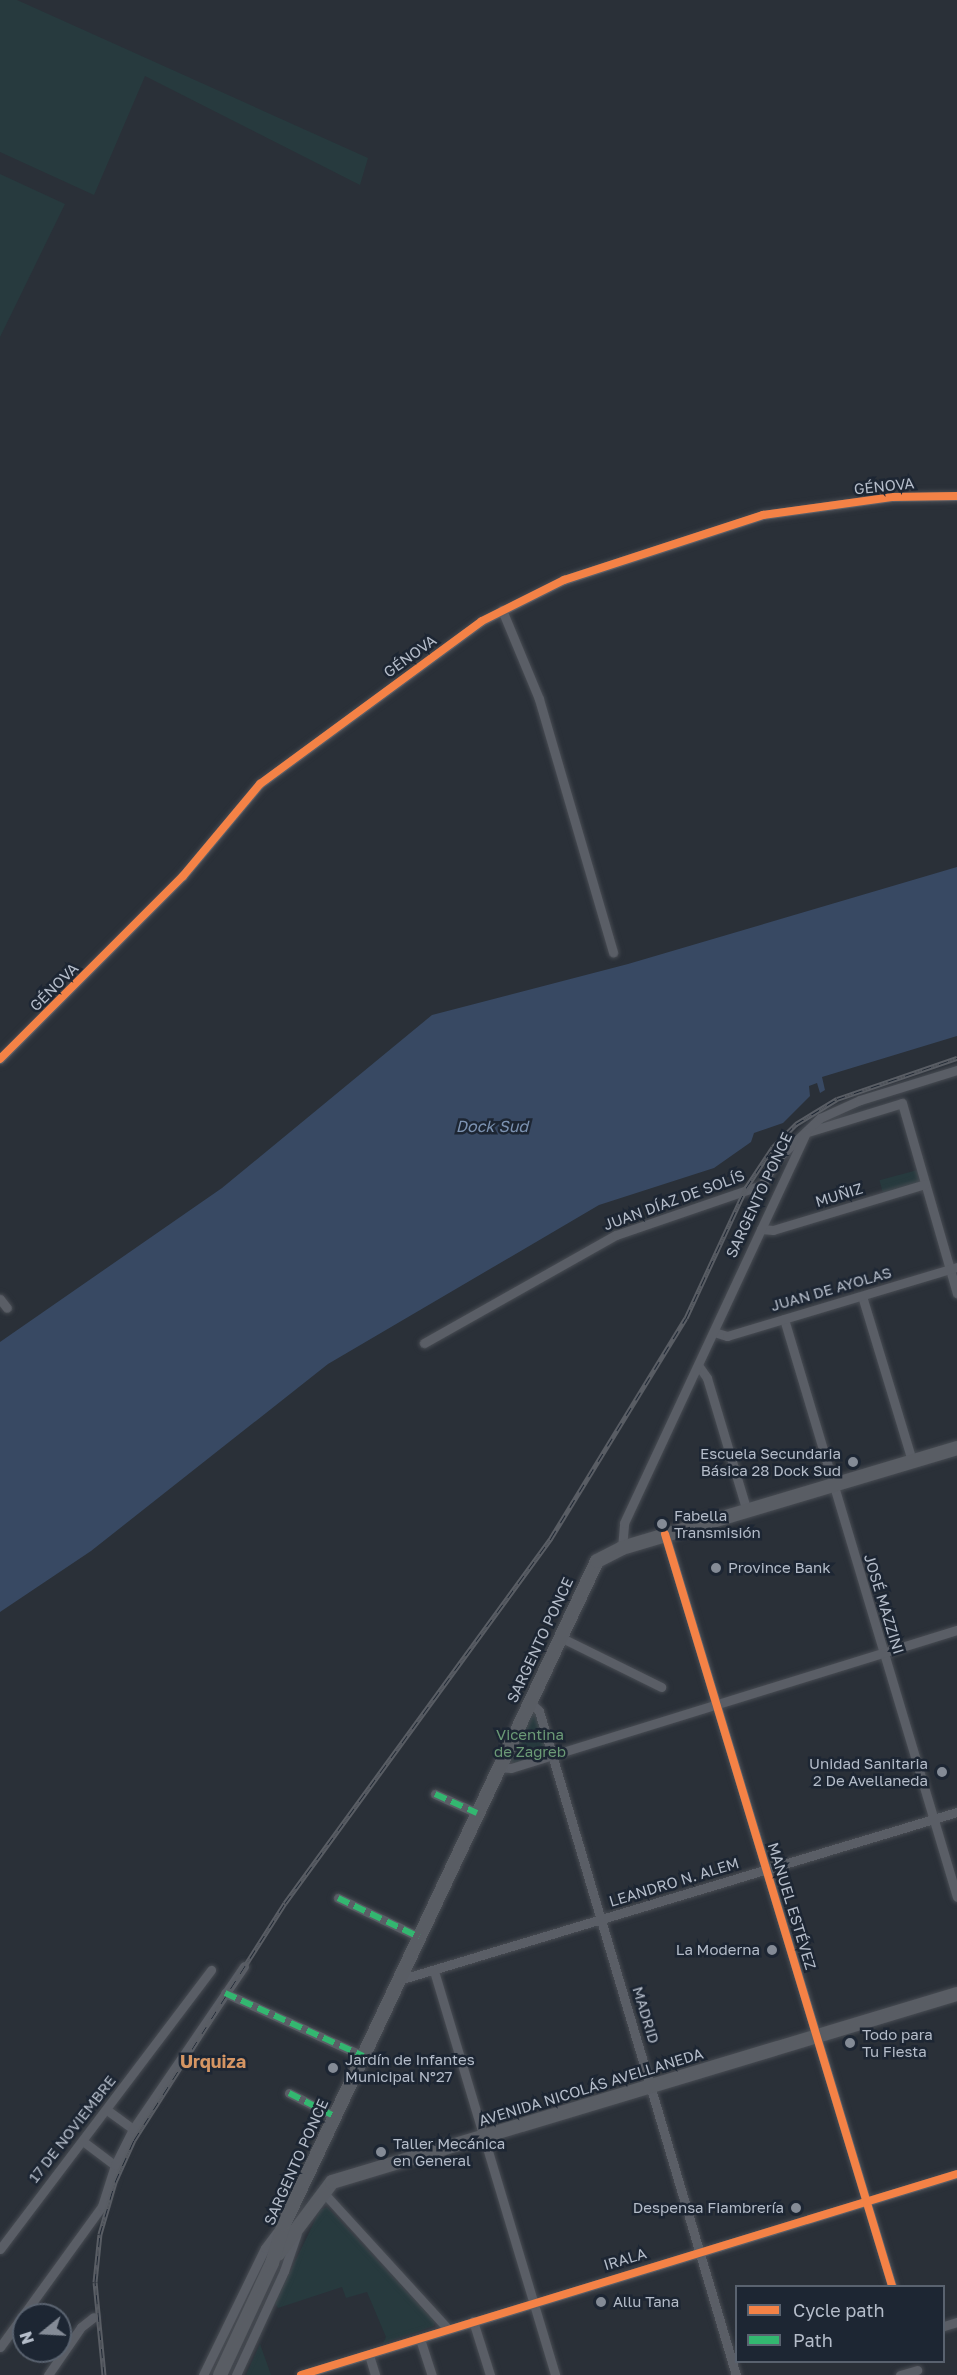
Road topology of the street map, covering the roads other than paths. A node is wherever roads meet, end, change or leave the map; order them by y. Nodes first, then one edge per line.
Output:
1 (957, 496) edge
2 (502, 610) junction
3 (613, 952) dead end
4 (0, 1059) edge
5 (957, 1070) edge
6 (806, 1132) junction
7 (925, 1184) junction
8 (761, 1229) junction
9 (953, 1268) edge
10 (957, 1293) edge
11 (862, 1296) junction
12 (0, 1299) edge
13 (7, 1308) dead end
14 (784, 1318) junction
15 (714, 1332) junction
16 (424, 1342) dead end
17 (699, 1365) junction
18 (957, 1448) edge
19 (912, 1461) junction
20 (833, 1485) junction
21 (747, 1511) junction
22 (665, 1534) junction
23 (622, 1548) junction
24 (957, 1630) edge
25 (560, 1637) junction
26 (883, 1652) junction
27 (661, 1687) dead end
28 (530, 1702) junction
29 (716, 1703) junction
30 (552, 1754) junction
31 (498, 1767) junction
32 (435, 1794) dead end
33 (957, 1812) edge
34 (477, 1814) junction
35 (933, 1819) junction
36 (767, 1869) junction
37 (957, 1897) edge
38 (338, 1898) dead end
39 (601, 1919) junction
40 (419, 1937) junction
41 (244, 1966) dead end
42 (211, 1970) dead end
43 (434, 1971) junction
44 (399, 1980) junction
45 (225, 1993) junction
46 (957, 1994) edge
47 (817, 2036) junction
48 (363, 2056) junction
49 (652, 2085) junction
50 (289, 2093) dead end
51 (106, 2110) junction
52 (334, 2116) junction
53 (133, 2129) junction
54 (484, 2136) junction
55 (84, 2142) junction
56 (115, 2165) junction
57 (311, 2167) junction
58 (957, 2174) edge
59 (327, 2187) junction
60 (866, 2202) junction
61 (301, 2223) junction
62 (284, 2224) junction
63 (0, 2249) edge
64 (700, 2250) junction
65 (272, 2263) junction
66 (892, 2285) edge
67 (533, 2301) junction
68 (94, 2317) dead end
69 (473, 2321) junction
70 (448, 2329) junction
71 (420, 2339) junction
72 (0, 2347) edge
73 (369, 2355) junction
74 (917, 2369) edge
75 (318, 2373) edge
76 (48, 2375) edge
77 (203, 2375) edge
78 (220, 2375) edge
79 (236, 2375) edge
80 (302, 2375) edge
81 (375, 2375) edge
82 (432, 2375) edge
83 (490, 2375) edge
84 (555, 2375) edge
85 (736, 2375) edge
86 (900, 2375) edge

1 - 2 street, GÉNOVA
2 - 3 street
2 - 4 street, GÉNOVA
5 - 6 street, JUAN DÍAZ DE SOLÍS
6 - 7 street, SARGENTO PONCE
6 - 8 street, SARGENTO PONCE
6 - 16 street, JUAN DÍAZ DE SOLÍS
7 - 8 street, MUÑIZ
7 - 9 street
8 - 15 street, SARGENTO PONCE
9 - 10 street
9 - 11 street, JUAN DE AYOLAS
11 - 14 street, JUAN DE AYOLAS
11 - 19 street
12 - 13 street
14 - 15 street, JUAN DE AYOLAS
14 - 20 street, JOSÉ MAZZINI
15 - 17 street, SARGENTO PONCE
17 - 21 street
17 - 23 street, SARGENTO PONCE
18 - 19 main road
19 - 20 main road
20 - 21 main road
20 - 26 street, JOSÉ MAZZINI
21 - 22 main road
22 - 23 main road
22 - 29 street, MANUEL ESTÉVEZ
23 - 25 main road, SARGENTO PONCE
24 - 26 street
25 - 27 street
25 - 28 main road, SARGENTO PONCE
26 - 29 street
26 - 35 street, JOSÉ MAZZINI
28 - 30 street, MADRID
28 - 31 main road, SARGENTO PONCE
29 - 30 street
29 - 36 street, MANUEL ESTÉVEZ
30 - 31 street
30 - 39 street, MADRID
31 - 34 main road, SARGENTO PONCE
32 - 34 street
33 - 35 street, LEANDRO N. ALEM
34 - 40 main road, SARGENTO PONCE
35 - 36 street, LEANDRO N. ALEM
35 - 37 street, JOSÉ MAZZINI
36 - 39 street, LEANDRO N. ALEM
36 - 47 street, MANUEL ESTÉVEZ
38 - 40 street
39 - 43 street, LEANDRO N. ALEM
39 - 49 street, MADRID
40 - 44 main road, SARGENTO PONCE
41 - 45 street
42 - 51 street, 17 DE NOVIEMBRE
43 - 44 street, LEANDRO N. ALEM
43 - 54 street
44 - 48 main road, SARGENTO PONCE
45 - 48 street
45 - 53 street
46 - 47 main road, AVENIDA NICOLÁS AVELLANEDA
47 - 49 main road, AVENIDA NICOLÁS AVELLANEDA
47 - 60 street, MANUEL ESTÉVEZ
48 - 52 main road, SARGENTO PONCE
49 - 54 main road, AVENIDA NICOLÁS AVELLANEDA
49 - 64 street, MADRID
50 - 52 street
51 - 53 street
51 - 55 street, 17 DE NOVIEMBRE
52 - 57 main road, SARGENTO PONCE
53 - 56 street
54 - 59 main road, AVENIDA NICOLÁS AVELLANEDA
54 - 67 street
55 - 56 street
55 - 63 street, 17 DE NOVIEMBRE
56 - 72 street
57 - 59 main road
57 - 62 main road, SARGENTO PONCE
58 - 60 street, IRALA
59 - 61 main road
59 - 70 street
60 - 64 street, IRALA
60 - 66 street, MANUEL ESTÉVEZ
61 - 65 main road
61 - 79 street
62 - 65 main road, SARGENTO PONCE
62 - 77 street
64 - 67 street, IRALA
64 - 85 street, MADRID
65 - 78 main road
67 - 69 street, IRALA
67 - 84 street
68 - 76 street
69 - 70 street, IRALA
69 - 83 street
70 - 71 street, IRALA
71 - 73 street, IRALA
71 - 82 street
73 - 75 street, IRALA
73 - 81 street
74 - 86 street
75 - 80 street, IRALA

